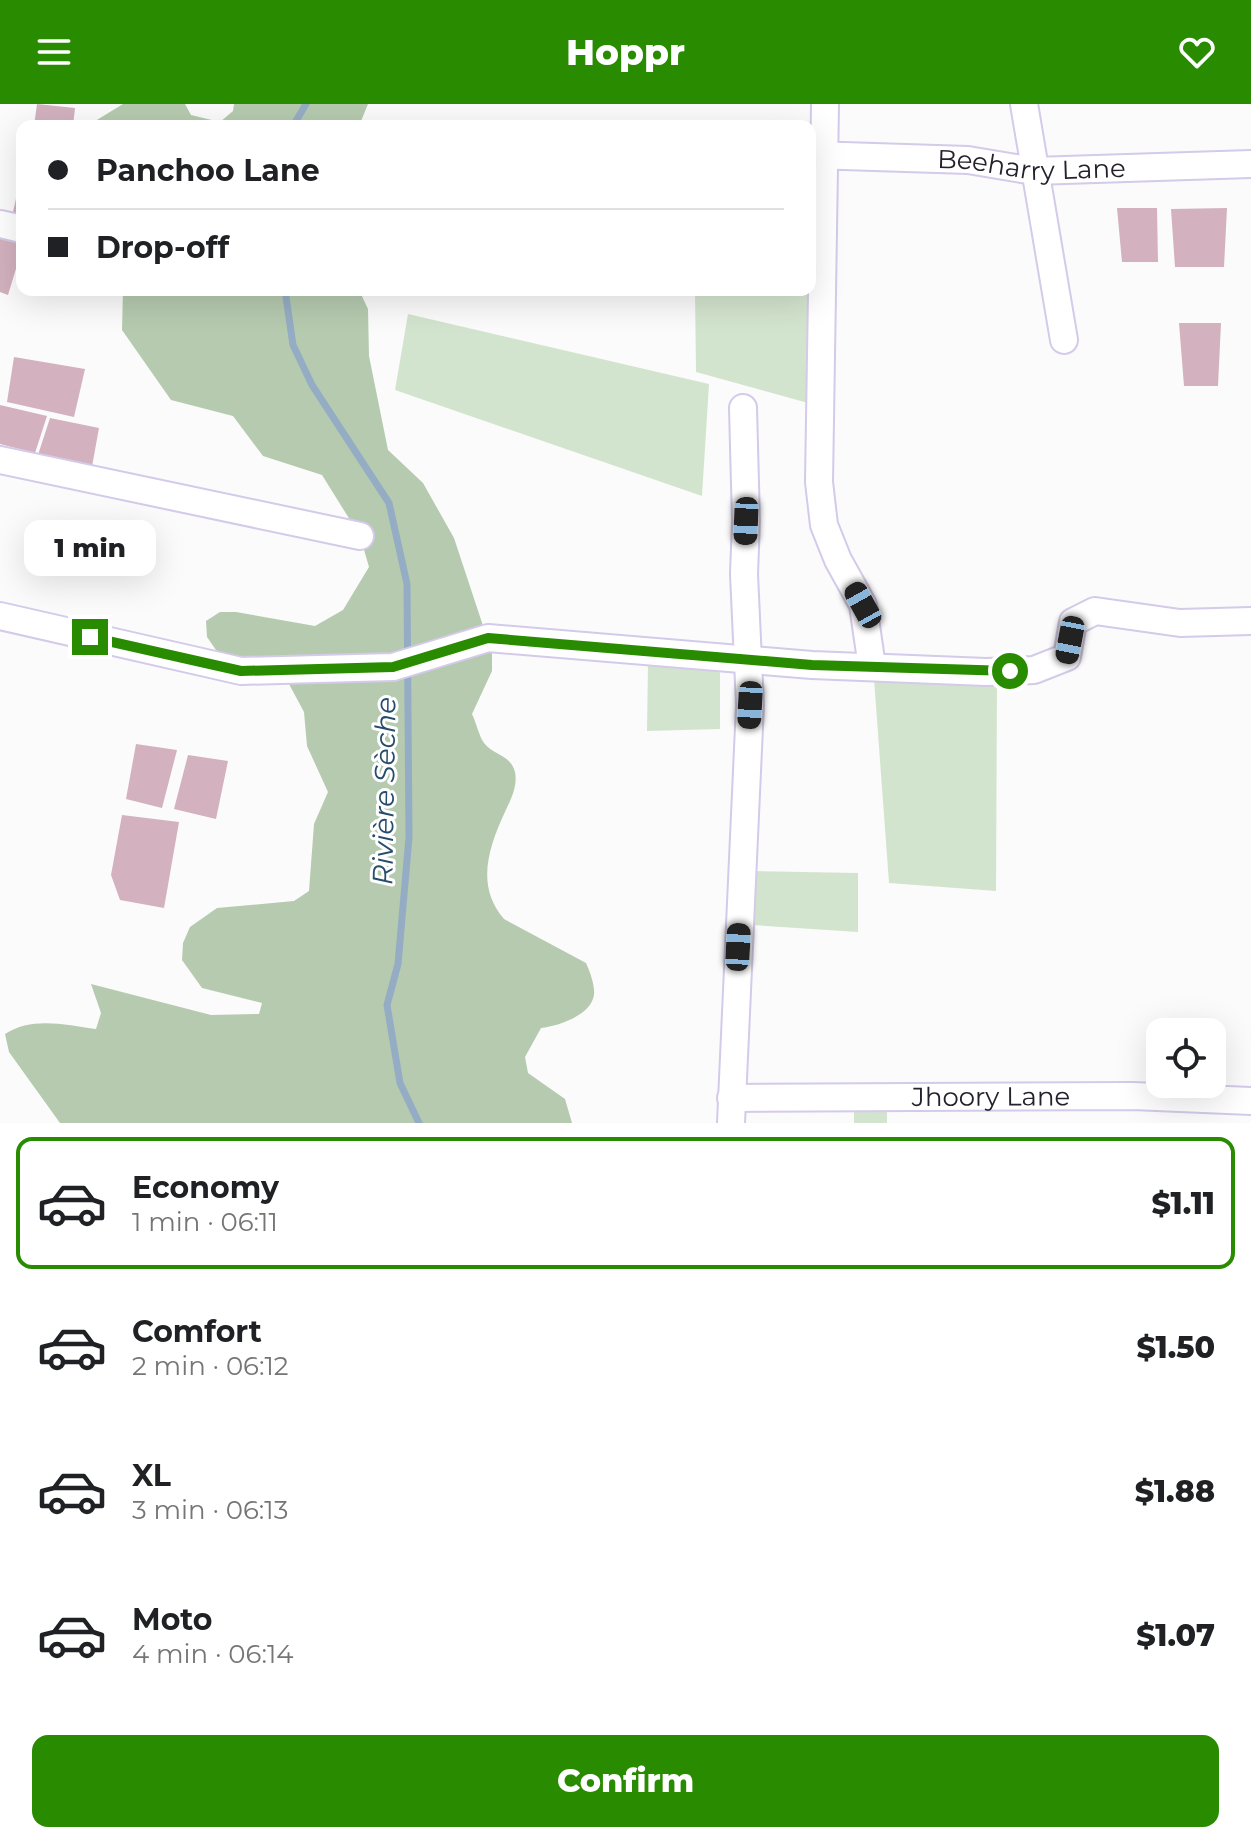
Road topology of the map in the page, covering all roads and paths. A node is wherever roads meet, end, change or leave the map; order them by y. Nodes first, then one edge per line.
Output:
1 (825, 104) edge
2 (1024, 104) edge
3 (818, 155) edge
4 (1251, 164) edge
5 (1034, 171) junction
6 (1064, 340) dead end
7 (743, 408) dead end
8 (0, 460) edge
9 (360, 536) dead end
10 (0, 616) edge
11 (1251, 621) edge
12 (748, 658) junction
13 (872, 667) junction
14 (1251, 1101) edge
15 (731, 1110) edge

1 - 3 street
2 - 5 street
3 - 5 street, Beeharry Lane
3 - 13 street
4 - 5 street, Beeharry Lane
5 - 6 street
7 - 12 street
8 - 9 street
10 - 12 street
11 - 13 street
12 - 13 street
12 - 15 street
14 - 15 street, Jhoory Lane

